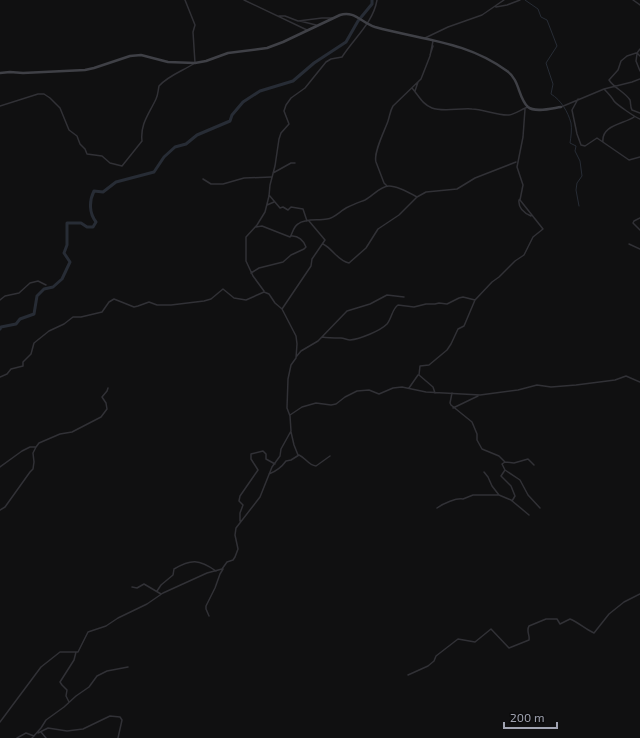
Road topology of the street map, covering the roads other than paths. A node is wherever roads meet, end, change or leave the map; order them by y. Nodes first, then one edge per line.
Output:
1 (185, 0) edge
2 (244, 0) edge
3 (377, 0) edge
4 (504, 0) edge
5 (520, 0) edge
6 (634, 0) edge
7 (640, 5) edge
8 (494, 8) junction
9 (279, 16) junction
10 (333, 18) junction
11 (298, 21) junction
12 (367, 24) junction
13 (316, 26) junction
14 (308, 31) junction
15 (425, 38) junction
16 (433, 39) junction
17 (640, 49) edge
18 (638, 55) edge
19 (195, 63) junction
20 (640, 71) edge
21 (0, 73) edge
22 (421, 79) junction
23 (640, 79) edge
24 (613, 86) junction
25 (412, 88) junction
26 (604, 89) junction
27 (415, 92) junction
28 (578, 99) junction
29 (0, 106) edge
30 (528, 107) junction
31 (561, 107) joint
32 (524, 109) junction
33 (640, 113) edge
34 (634, 117) junction
35 (640, 119) edge
36 (603, 135) junction
37 (597, 138) junction
38 (603, 142) junction
39 (640, 157) edge
40 (517, 162) junction
41 (294, 163) dead end
42 (273, 173) junction
43 (272, 177) junction
44 (203, 180) dead end
45 (386, 186) junction
46 (269, 194) junction
47 (417, 197) junction
48 (520, 199) junction
49 (274, 202) junction
50 (267, 205) junction
51 (533, 217) junction
52 (640, 218) edge
53 (308, 221) junction
54 (258, 223) junction
55 (262, 226) junction
56 (256, 227) junction
57 (640, 230) edge
58 (291, 236) junction
59 (323, 244) junction
60 (630, 244) dead end
61 (640, 250) edge
62 (252, 273) junction
63 (46, 285) dead end
64 (264, 292) junction
65 (404, 298) dead end
66 (0, 300) edge
67 (476, 300) junction
68 (282, 309) junction
69 (322, 337) junction
70 (296, 358) junction
71 (419, 375) junction
72 (0, 377) edge
73 (640, 382) edge
74 (108, 388) dead end
75 (409, 388) junction
76 (435, 392) junction
77 (452, 393) junction
78 (480, 395) junction
79 (453, 408) junction
80 (290, 415) junction
81 (290, 432) junction
82 (36, 447) junction
83 (298, 455) junction
84 (330, 456) dead end
85 (505, 462) junction
86 (275, 464) junction
87 (534, 465) dead end
88 (0, 467) edge
89 (505, 470) junction
90 (484, 472) dead end
91 (269, 474) junction
92 (499, 495) junction
93 (512, 502) junction
94 (437, 508) dead end
95 (540, 508) dead end
96 (0, 510) edge
97 (529, 515) dead end
98 (240, 521) junction
99 (223, 567) junction
100 (216, 571) junction
101 (132, 587) dead end
102 (157, 591) junction
103 (161, 594) junction
104 (640, 594) edge
105 (209, 616) dead end
106 (76, 652) junction
107 (128, 667) dead end
108 (408, 675) dead end
109 (70, 703) junction
110 (0, 722) edge
111 (41, 732) junction
112 (37, 733) junction
113 (33, 737) edge
114 (17, 738) edge
115 (46, 738) edge
116 (118, 738) edge

1 - 19 street
2 - 9 street
3 - 12 street
4 - 8 street
5 - 8 street
6 - 7 street
8 - 15 street
9 - 11 street
9 - 14 street
10 - 11 street
10 - 12 street
10 - 13 street
11 - 13 street
12 - 15 street
12 - 42 street
13 - 14 street
14 - 19 street
15 - 16 street
16 - 22 street
16 - 30 street
17 - 18 street
18 - 20 street
18 - 24 street
19 - 21 street
19 - 29 street
22 - 25 street
22 - 27 street
23 - 24 street
24 - 26 street
24 - 33 street
25 - 27 street
25 - 45 street
26 - 28 street
26 - 34 street
27 - 32 street
28 - 31 street
28 - 37 street
30 - 31 street
30 - 32 street
32 - 40 street
34 - 35 street
34 - 36 street
36 - 37 street
36 - 38 street
37 - 38 street
38 - 39 street
40 - 47 street
40 - 48 street
41 - 42 street
42 - 43 street
43 - 44 street
43 - 46 street
45 - 47 street
45 - 53 street
46 - 49 street
46 - 50 street
47 - 59 street
48 - 51 street
48 - 51 street
49 - 50 street
49 - 53 street
50 - 54 street
51 - 67 street
52 - 57 street
53 - 58 street
53 - 59 street
54 - 55 street
54 - 56 street
55 - 56 street
55 - 58 street
56 - 62 street
58 - 62 street
59 - 68 street
60 - 61 street
62 - 64 street
63 - 66 street
64 - 68 street
64 - 72 street
65 - 69 street
67 - 69 street
67 - 71 street
68 - 70 street
69 - 70 street
70 - 80 street
71 - 75 street
71 - 76 street
73 - 78 street
74 - 82 street
75 - 76 street
75 - 80 street
76 - 77 street
77 - 78 street
77 - 79 street
78 - 79 street
79 - 85 street
80 - 81 street
81 - 83 street
81 - 86 street
82 - 88 street
82 - 96 street
83 - 84 street
83 - 91 street
85 - 87 street
85 - 89 street
86 - 91 street
86 - 98 street
89 - 93 street
89 - 95 street
90 - 92 street
91 - 98 street
92 - 93 street
92 - 94 street
93 - 97 street
98 - 99 street
99 - 100 street
99 - 105 street
100 - 102 street
100 - 103 street
101 - 102 street
102 - 103 street
103 - 106 street
104 - 108 street
106 - 109 street
106 - 110 street
107 - 109 street
109 - 112 street
111 - 112 street
111 - 115 street
111 - 116 street
112 - 113 street
113 - 114 street

